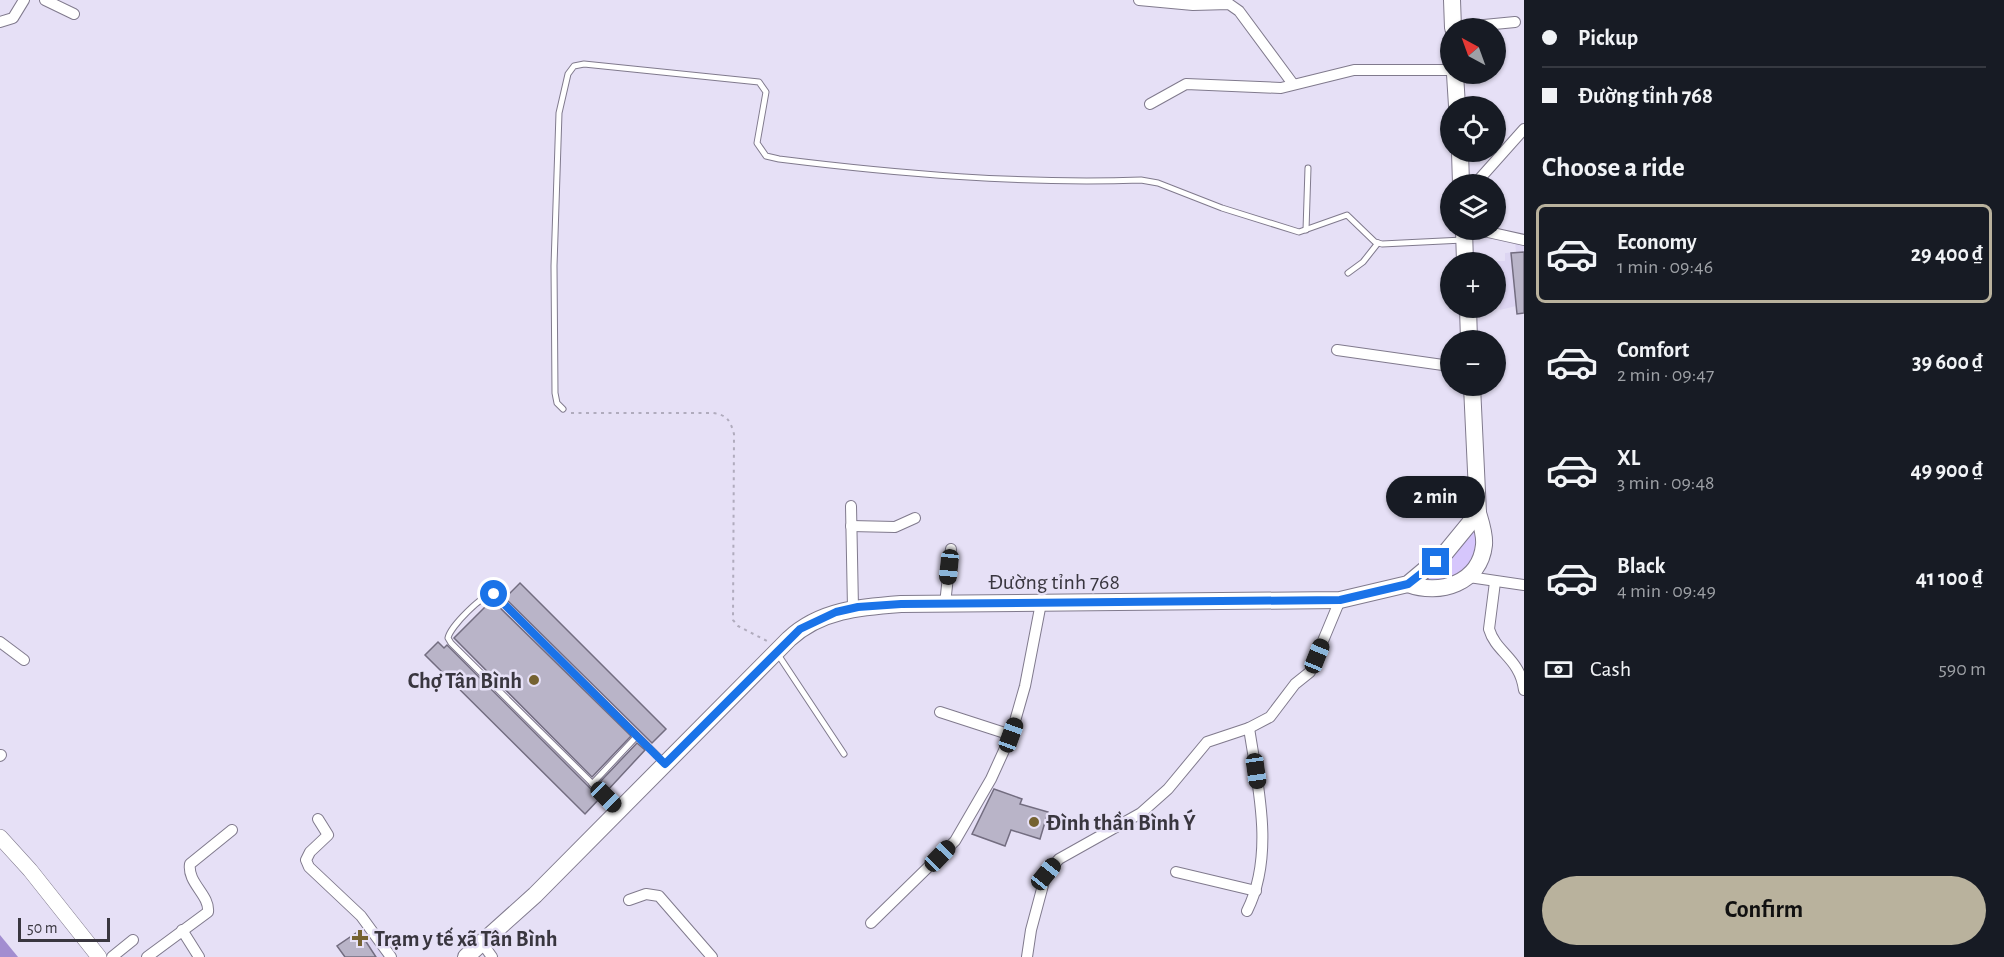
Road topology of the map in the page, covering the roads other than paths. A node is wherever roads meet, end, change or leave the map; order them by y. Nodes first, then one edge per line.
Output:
1 (24, 0) edge
2 (45, 0) edge
3 (1139, 0) edge
4 (1452, 0) edge
5 (74, 14) dead end
6 (1453, 18) edge
7 (0, 22) edge
8 (1515, 22) dead end
9 (1506, 23) edge
10 (1440, 70) edge
11 (1293, 84) junction
12 (1150, 105) dead end
13 (1524, 129) edge
14 (1308, 168) dead end
15 (1484, 174) edge
16 (1306, 230) junction
17 (1506, 236) edge
18 (1440, 237) edge
19 (1524, 240) edge
20 (1378, 243) junction
21 (1348, 273) dead end
22 (1337, 350) dead end
23 (1440, 365) edge
24 (1472, 396) edge
25 (563, 410) road end
26 (851, 506) dead end
27 (1478, 513) junction
28 (915, 518) dead end
29 (851, 526) junction
30 (951, 549) dead end
31 (1469, 577) junction
32 (1495, 582) junction
33 (1408, 584) junction
34 (1524, 585) edge
35 (1340, 600) junction
36 (1041, 603) junction
37 (945, 604) junction
38 (853, 608) junction
39 (0, 642) edge
40 (778, 649) junction
41 (24, 660) dead end
42 (1524, 690) edge
43 (940, 712) dead end
44 (1250, 728) junction
45 (1011, 735) junction
46 (637, 736) junction
47 (844, 754) dead end
48 (665, 764) junction
49 (592, 784) junction
50 (619, 810) junction
51 (318, 819) dead end
52 (232, 830) dead end
53 (0, 837) edge
54 (1176, 872) dead end
55 (1256, 891) junction
56 (629, 900) dead end
57 (1247, 911) dead end
58 (871, 923) dead end
59 (182, 930) junction
60 (133, 940) dead end
61 (487, 950) edge
62 (99, 957) edge
63 (112, 957) edge
64 (147, 957) edge
65 (199, 957) edge
66 (391, 957) edge
67 (466, 957) edge
68 (712, 957) edge
69 (1028, 957) edge

1 - 7 street
2 - 5 street
3 - 11 street
4 - 6 main road
8 - 9 street
10 - 11 street
11 - 12 street
13 - 15 street
14 - 16 lane
16 - 20 lane
16 - 25 lane
17 - 19 street
18 - 20 lane
20 - 21 lane
22 - 23 street
24 - 27 main road
26 - 29 street
27 - 31 main road
27 - 33 main road, Đường tỉnh 768
28 - 29 street
29 - 38 street
30 - 37 street
31 - 32 street
31 - 33 main road
32 - 34 street
32 - 42 street
33 - 35 main road, Đường tỉnh 768
35 - 36 main road, Đường tỉnh 768
35 - 44 street
36 - 37 main road, Đường tỉnh 768
36 - 45 street
37 - 38 main road, Đường tỉnh 768
38 - 40 main road, Đường tỉnh 768
39 - 41 street
40 - 47 lane
40 - 48 main road, Đường tỉnh 768
43 - 45 street
44 - 55 street
44 - 69 street
45 - 58 street
46 - 48 lane
46 - 49 lane
46 - 49 lane
48 - 50 main road, Đường tỉnh 768
49 - 50 lane
50 - 61 main road, Đường tỉnh 768
51 - 66 street
52 - 59 street
53 - 62 main road
54 - 55 street
55 - 57 street
56 - 68 street
59 - 64 street
59 - 65 street
60 - 63 street
61 - 67 main road, Đường tỉnh 768

